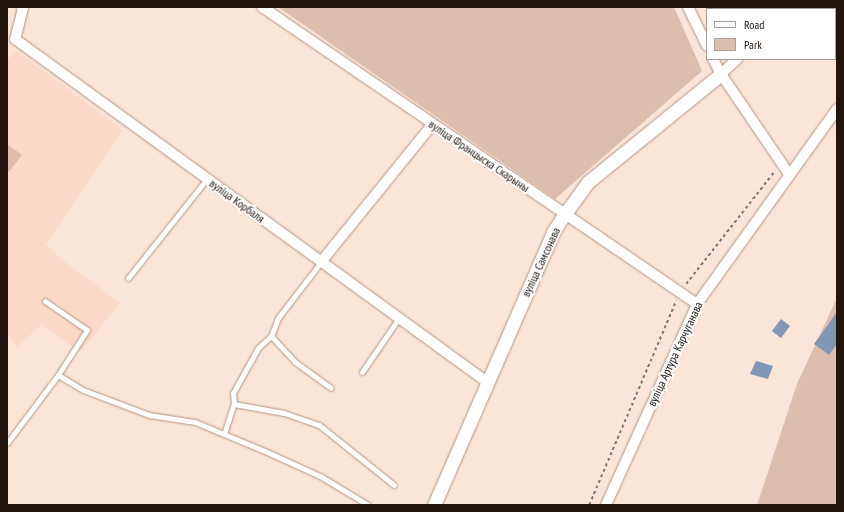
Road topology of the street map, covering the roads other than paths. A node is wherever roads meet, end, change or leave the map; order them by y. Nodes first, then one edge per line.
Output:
1 (22, 7) edge
2 (262, 7) edge
3 (688, 7) edge
4 (706, 44) edge
5 (714, 60) edge
6 (736, 60) edge
7 (721, 74) junction
8 (837, 109) edge
9 (432, 125) junction
10 (789, 174) junction
11 (206, 180) junction
12 (564, 215) junction
13 (321, 262) junction
14 (128, 278) dead end
15 (44, 301) dead end
16 (697, 304) junction
17 (399, 318) junction
18 (271, 336) junction
19 (362, 372) dead end
20 (58, 375) junction
21 (487, 382) junction
22 (331, 388) dead end
23 (234, 404) junction
24 (224, 434) junction
25 (7, 443) edge
26 (394, 485) dead end
27 (368, 505) edge
28 (434, 505) edge
29 (606, 505) edge

1 - 11 street, вуліца Корбаля
2 - 9 street, вуліца Францыска Скарыны
3 - 4 street
5 - 7 street
6 - 7 street
7 - 10 street
7 - 12 street, вуліца Самсонава
8 - 10 street, вуліца Артура Карчуганава
9 - 12 street, вуліца Францыска Скарыны
9 - 13 street
10 - 16 street, вуліца Артура Карчуганава
11 - 13 street, вуліца Корбаля
11 - 14 lane
12 - 16 street, вуліца Францыска Скарыны
12 - 21 street, вуліца Самсонава
13 - 17 street, вуліца Корбаля
13 - 18 lane
15 - 20 lane
16 - 29 street, вуліца Артура Карчуганава
17 - 19 lane
17 - 21 street, вуліца Корбаля
18 - 22 lane
18 - 23 lane
20 - 24 lane
20 - 25 lane
21 - 28 street, вуліца Самсонава
23 - 24 lane
23 - 26 lane
24 - 27 lane

